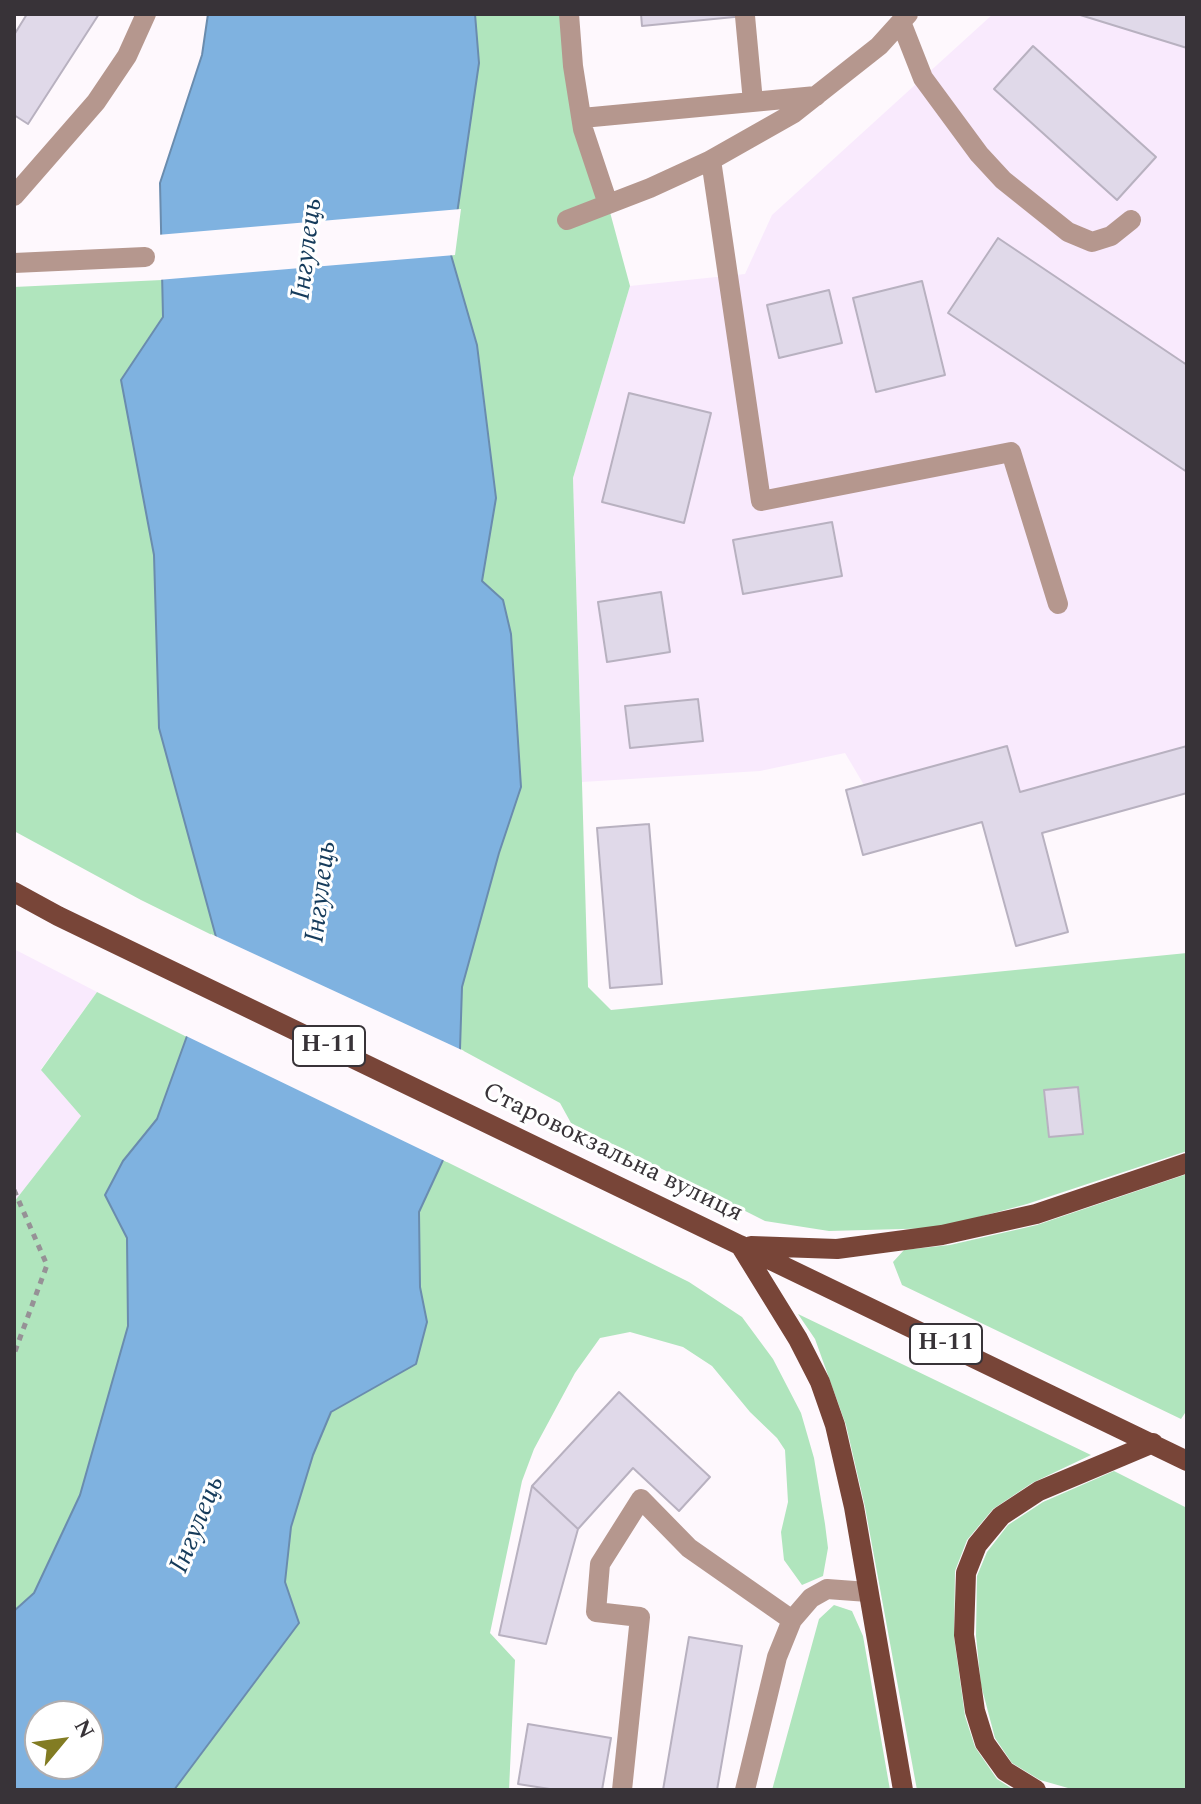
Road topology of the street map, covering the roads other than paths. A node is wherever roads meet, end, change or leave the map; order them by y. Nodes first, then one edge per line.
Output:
1 (146, 14) edge
2 (569, 14) edge
3 (745, 16) dead end
4 (905, 18) edge
5 (816, 96) junction
6 (753, 102) junction
7 (582, 118) junction
8 (711, 160) junction
9 (14, 196) edge
10 (608, 204) junction
11 (567, 220) dead end
12 (1131, 220) dead end
13 (145, 257) dead end
14 (14, 263) edge
15 (1058, 604) dead end
16 (14, 892) edge
17 (1187, 1163) edge
18 (740, 1245) junction
19 (1153, 1443) junction
20 (1187, 1461) edge
21 (868, 1592) junction
22 (792, 1620) junction
23 (622, 1790) edge
24 (745, 1790) edge
25 (903, 1790) edge
26 (1036, 1790) edge

1 - 9 street
2 - 7 street
3 - 6 street
4 - 5 street
4 - 12 street
5 - 6 street
5 - 8 street
6 - 7 street
7 - 10 street
8 - 10 street
8 - 15 street
10 - 11 street
13 - 14 street
16 - 18 main road, Старовокзальна вулиця / Н-11
17 - 18 main road
18 - 19 main road, Старовокзальна вулиця / Н-11
18 - 21 main road
19 - 20 main road, Старовокзальна вулиця / Н-11
19 - 26 main road
21 - 22 street
21 - 25 main road
22 - 23 street
22 - 24 street

